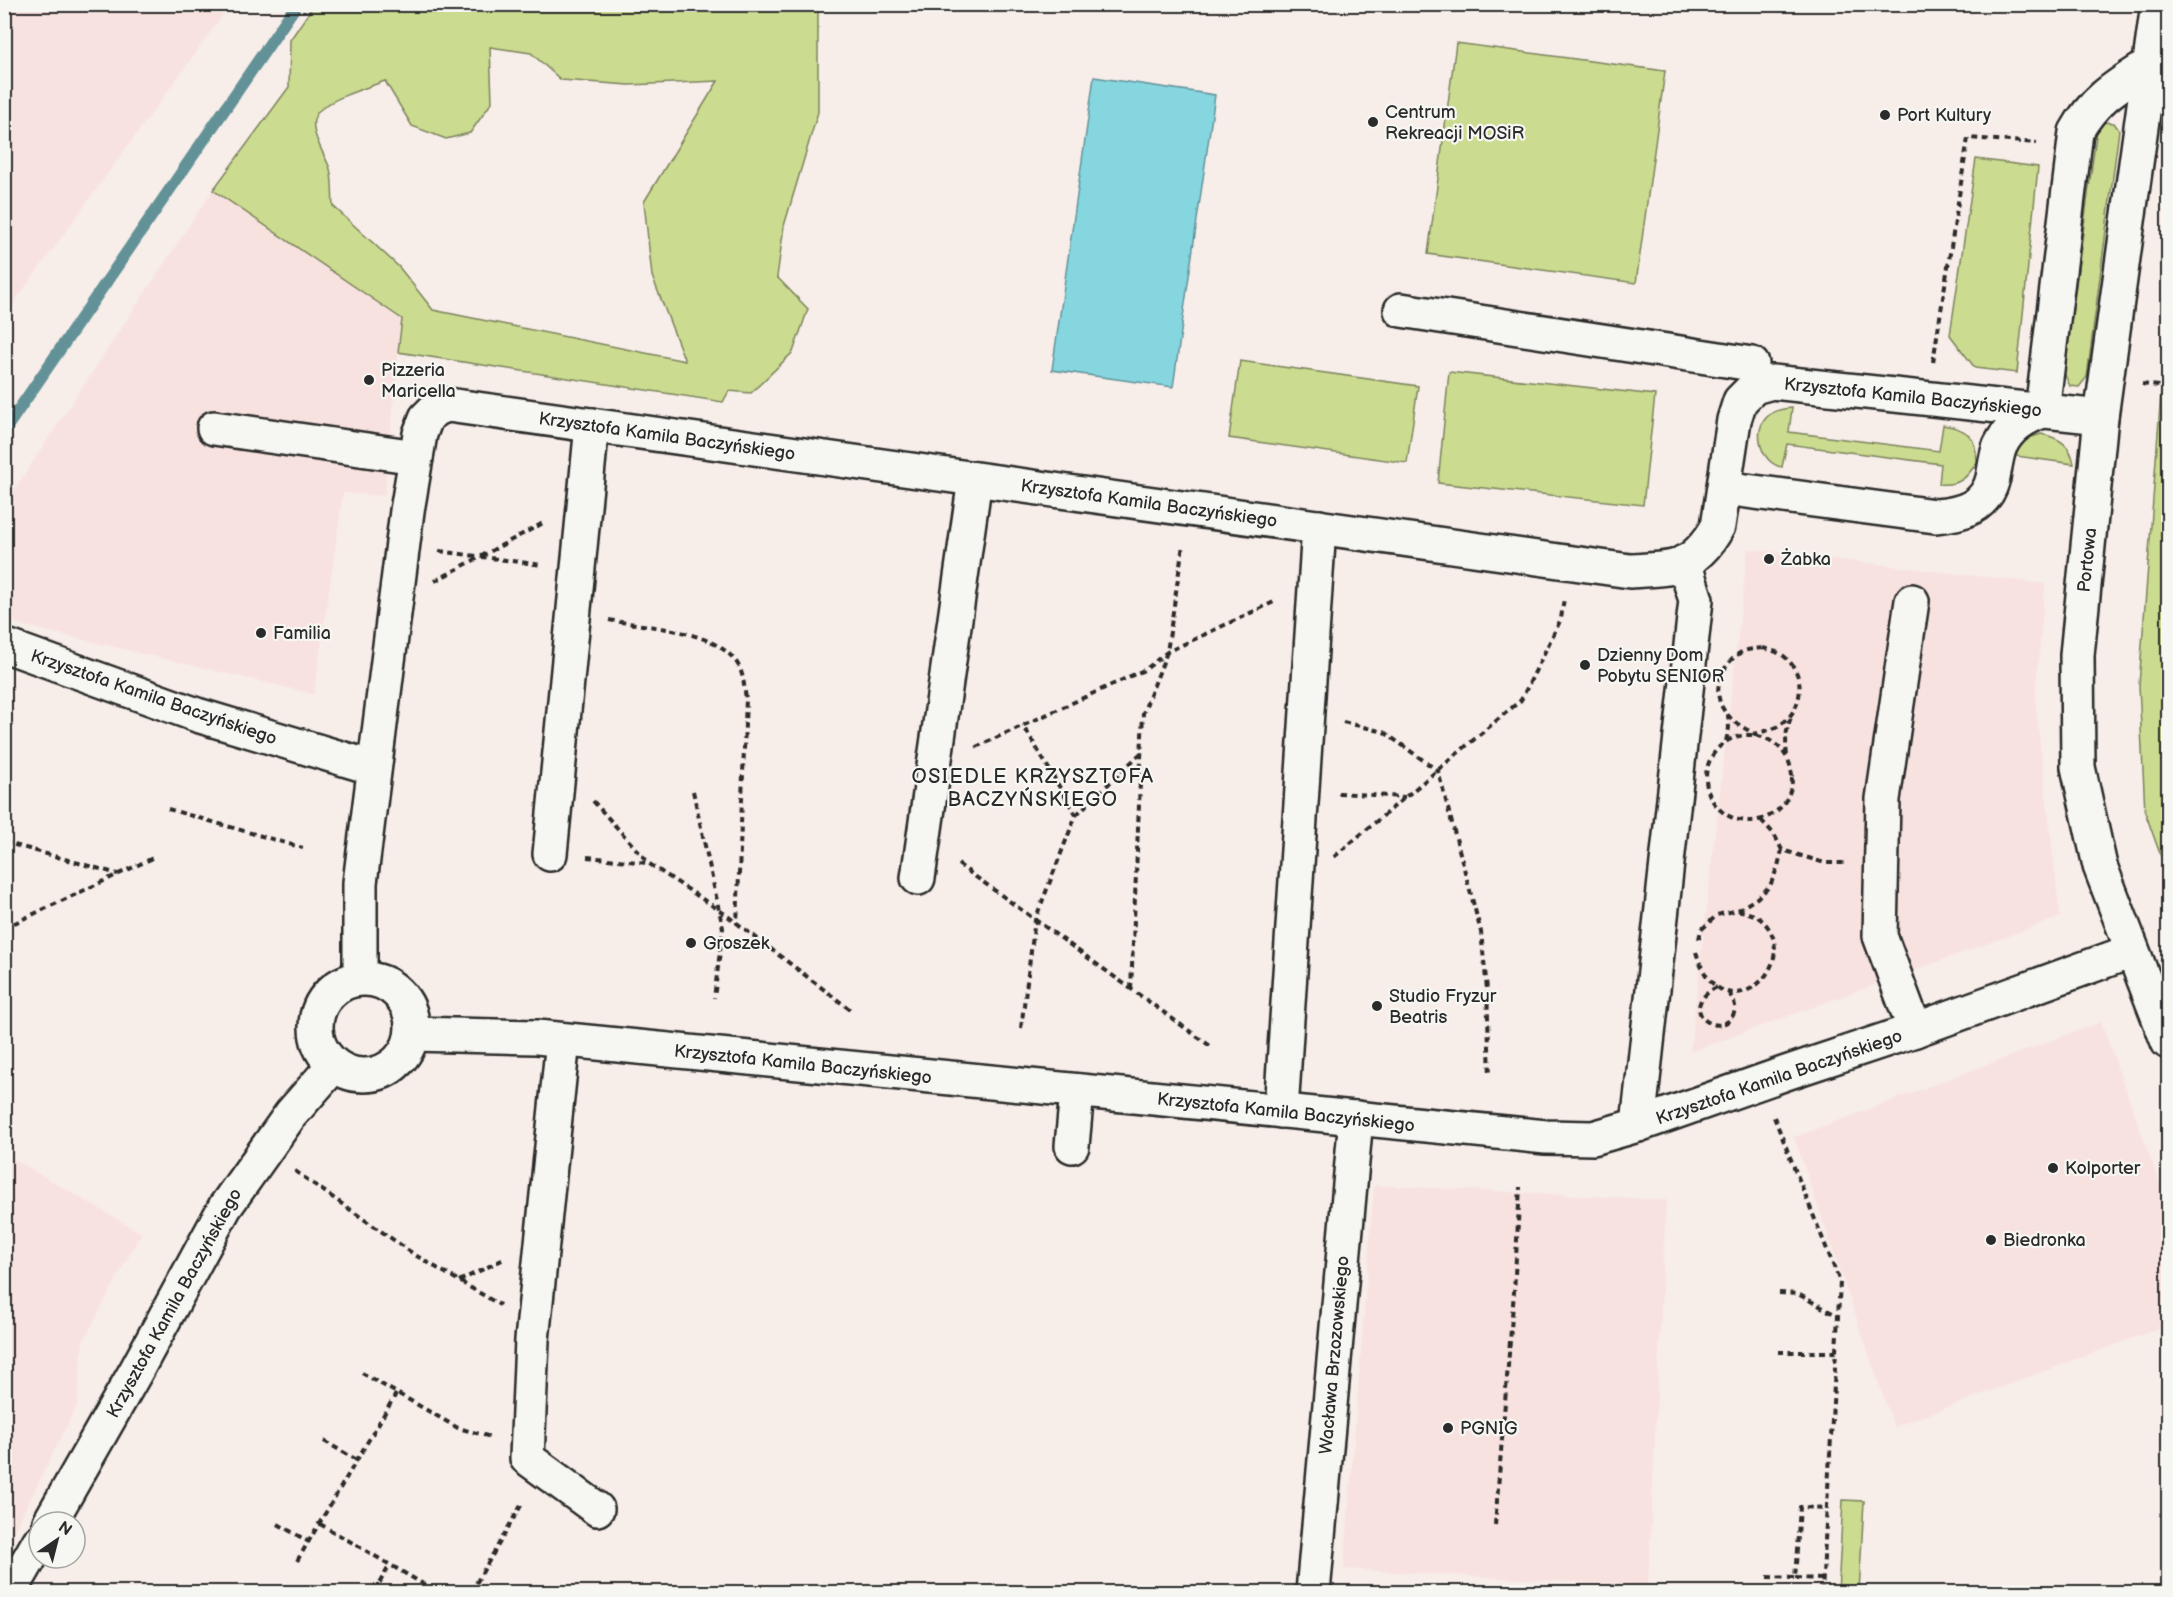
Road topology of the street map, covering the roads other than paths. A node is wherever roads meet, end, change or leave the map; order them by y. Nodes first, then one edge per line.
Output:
1 (2158, 4) edge
2 (2158, 68) edge
3 (1401, 310) dead end
4 (1752, 364) dead end
5 (2042, 411) junction
6 (2101, 417) junction
7 (592, 425) junction
8 (214, 428) dead end
9 (418, 445) junction
10 (975, 479) junction
11 (1724, 488) junction
12 (1319, 527) junction
13 (1684, 562) junction
14 (1912, 601) dead end
15 (4, 645) edge
16 (374, 768) junction
17 (550, 854) road end
18 (918, 878) dead end
19 (2132, 951) junction
20 (360, 978) junction
21 (1915, 1030) junction
22 (412, 1034) junction
23 (563, 1040) junction
24 (2169, 1042) edge
25 (334, 1065) junction
26 (1077, 1091) junction
27 (1281, 1111) junction
28 (1356, 1118) junction
29 (1638, 1125) junction
30 (1072, 1146) dead end
31 (597, 1509) dead end
32 (57, 1510) edge
33 (27, 1563) edge
34 (10, 1593) edge
35 (1313, 1593) edge

1 - 2 street, Portowa
2 - 5 street
2 - 6 street, Portowa
3 - 4 street
5 - 6 street, Krzysztofa Kamila Baczyńskiego
5 - 11 street
5 - 11 street, Krzysztofa Kamila Baczyńskiego
6 - 19 street, Portowa
7 - 9 street, Krzysztofa Kamila Baczyńskiego
7 - 10 street, Krzysztofa Kamila Baczyńskiego
7 - 17 street
8 - 9 street
9 - 16 street, Krzysztofa Kamila Baczyńskiego
10 - 12 street, Krzysztofa Kamila Baczyńskiego
10 - 18 street
11 - 13 street, Krzysztofa Kamila Baczyńskiego
12 - 13 street, Krzysztofa Kamila Baczyńskiego
12 - 27 street
13 - 29 street
14 - 21 street
15 - 16 street, Krzysztofa Kamila Baczyńskiego
16 - 20 street, Krzysztofa Kamila Baczyńskiego
19 - 21 street, Krzysztofa Kamila Baczyńskiego
19 - 24 street, Portowa
20 - 22 street
20 - 25 street
21 - 29 street, Krzysztofa Kamila Baczyńskiego
22 - 23 street, Krzysztofa Kamila Baczyńskiego
22 - 25 street
23 - 26 street, Krzysztofa Kamila Baczyńskiego
23 - 31 street
25 - 32 street, Krzysztofa Kamila Baczyńskiego
26 - 27 street, Krzysztofa Kamila Baczyńskiego
26 - 30 street
27 - 28 street, Krzysztofa Kamila Baczyńskiego
28 - 29 street, Krzysztofa Kamila Baczyńskiego
28 - 35 street, Wacława Brzozowskiego
33 - 34 street

